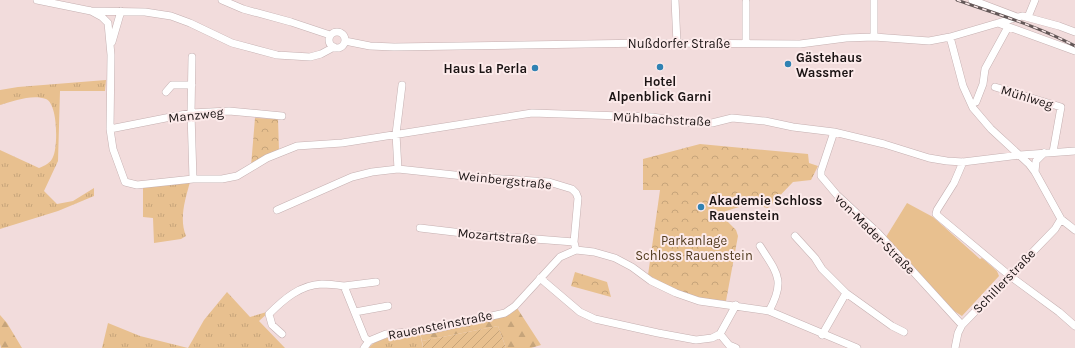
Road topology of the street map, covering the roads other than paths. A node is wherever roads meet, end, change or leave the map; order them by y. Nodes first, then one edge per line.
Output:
1 (37, 0) edge
2 (222, 0) edge
3 (675, 0) edge
4 (874, 0) edge
5 (972, 0) edge
6 (1035, 0) edge
7 (746, 2) dead end
8 (91, 11) junction
9 (113, 11) junction
10 (121, 11) junction
11 (1028, 17) junction
12 (1013, 18) junction
13 (998, 22) junction
14 (108, 23) junction
15 (1008, 27) junction
16 (1075, 32) edge
17 (330, 35) junction
18 (950, 36) junction
19 (874, 37) junction
20 (345, 41) junction
21 (677, 43) junction
22 (746, 43) junction
23 (111, 44) junction
24 (334, 47) junction
25 (1075, 51) edge
26 (192, 57) dead end
27 (192, 85) junction
28 (402, 85) dead end
29 (995, 87) dead end
30 (166, 92) dead end
31 (976, 102) dead end
32 (191, 113) junction
33 (282, 116) dead end
34 (110, 129) junction
35 (834, 132) junction
36 (396, 134) junction
37 (999, 136) junction
38 (1075, 151) edge
39 (1053, 152) junction
40 (1044, 153) junction
41 (1020, 155) junction
42 (994, 158) junction
43 (963, 162) junction
44 (398, 169) junction
45 (1035, 172) junction
46 (193, 179) junction
47 (276, 210) dead end
48 (1061, 219) junction
49 (420, 228) dead end
50 (1075, 230) edge
51 (795, 236) dead end
52 (574, 242) junction
53 (760, 246) dead end
54 (576, 250) junction
55 (1010, 276) junction
56 (540, 278) junction
57 (376, 282) dead end
58 (344, 286) junction
59 (846, 293) junction
60 (388, 306) dead end
61 (736, 306) junction
62 (769, 311) junction
63 (355, 312) junction
64 (962, 325) junction
65 (1075, 326) edge
66 (904, 332) dead end
67 (282, 334) dead end
68 (720, 334) junction
69 (822, 335) junction
70 (369, 341) junction
71 (364, 348) edge
72 (736, 348) edge
73 (857, 348) edge
74 (955, 348) edge

1 - 8 street
2 - 17 street, Nußdorfer Straße
3 - 21 street
4 - 19 street
5 - 12 street
6 - 11 street
7 - 22 street
8 - 9 street
8 - 14 street
9 - 10 street
9 - 14 street
10 - 23 street
10 - 24 street
11 - 12 street
11 - 16 street
12 - 13 street, Nußdorfer Straße
13 - 15 street
13 - 18 street, Nußdorfer Straße
14 - 23 street
15 - 25 street
15 - 31 street
17 - 20 street, Nußdorfer Straße
17 - 24 street
18 - 19 street, Nußdorfer Straße
18 - 37 street
19 - 22 street, Nußdorfer Straße
20 - 21 street, Nußdorfer Straße
20 - 24 street
21 - 22 street, Nußdorfer Straße
23 - 34 street
26 - 27 street
27 - 30 street
27 - 32 street
28 - 36 street
29 - 39 street, Mühlweg
32 - 33 street, Manzweg
32 - 34 street, Manzweg
32 - 46 street
34 - 46 street, Mühlbachstraße
35 - 36 street, Mühlbachstraße
35 - 43 street, Mühlbachstraße
35 - 64 street, von-Mader-Straße
36 - 44 street
36 - 46 street, Mühlbachstraße
37 - 41 street
37 - 42 street
38 - 39 street, Mühlbachstraße
39 - 40 street, Mühlbachstraße
40 - 41 street, Mühlbachstraße
40 - 45 street
41 - 42 street, Mühlbachstraße
41 - 45 street
42 - 43 street, Mühlbachstraße
43 - 55 street
44 - 47 street, Weinbergstraße
44 - 52 street, Weinbergstraße
45 - 48 street
48 - 50 street
48 - 55 street, Schillerstraße
49 - 52 street, Mozartstraße
51 - 59 street
52 - 54 street, Weinbergstraße
53 - 62 street
54 - 56 street, Rauensteinstraße
54 - 61 street
55 - 64 street, Schillerstraße
55 - 65 street
56 - 68 street
56 - 70 street, Rauensteinstraße
57 - 58 street
58 - 63 street
58 - 67 street
59 - 66 street
59 - 69 street
60 - 63 street
61 - 62 street
61 - 68 street
62 - 69 street
63 - 70 street
64 - 74 street, Schillerstraße
68 - 72 street
69 - 73 street
70 - 71 street

